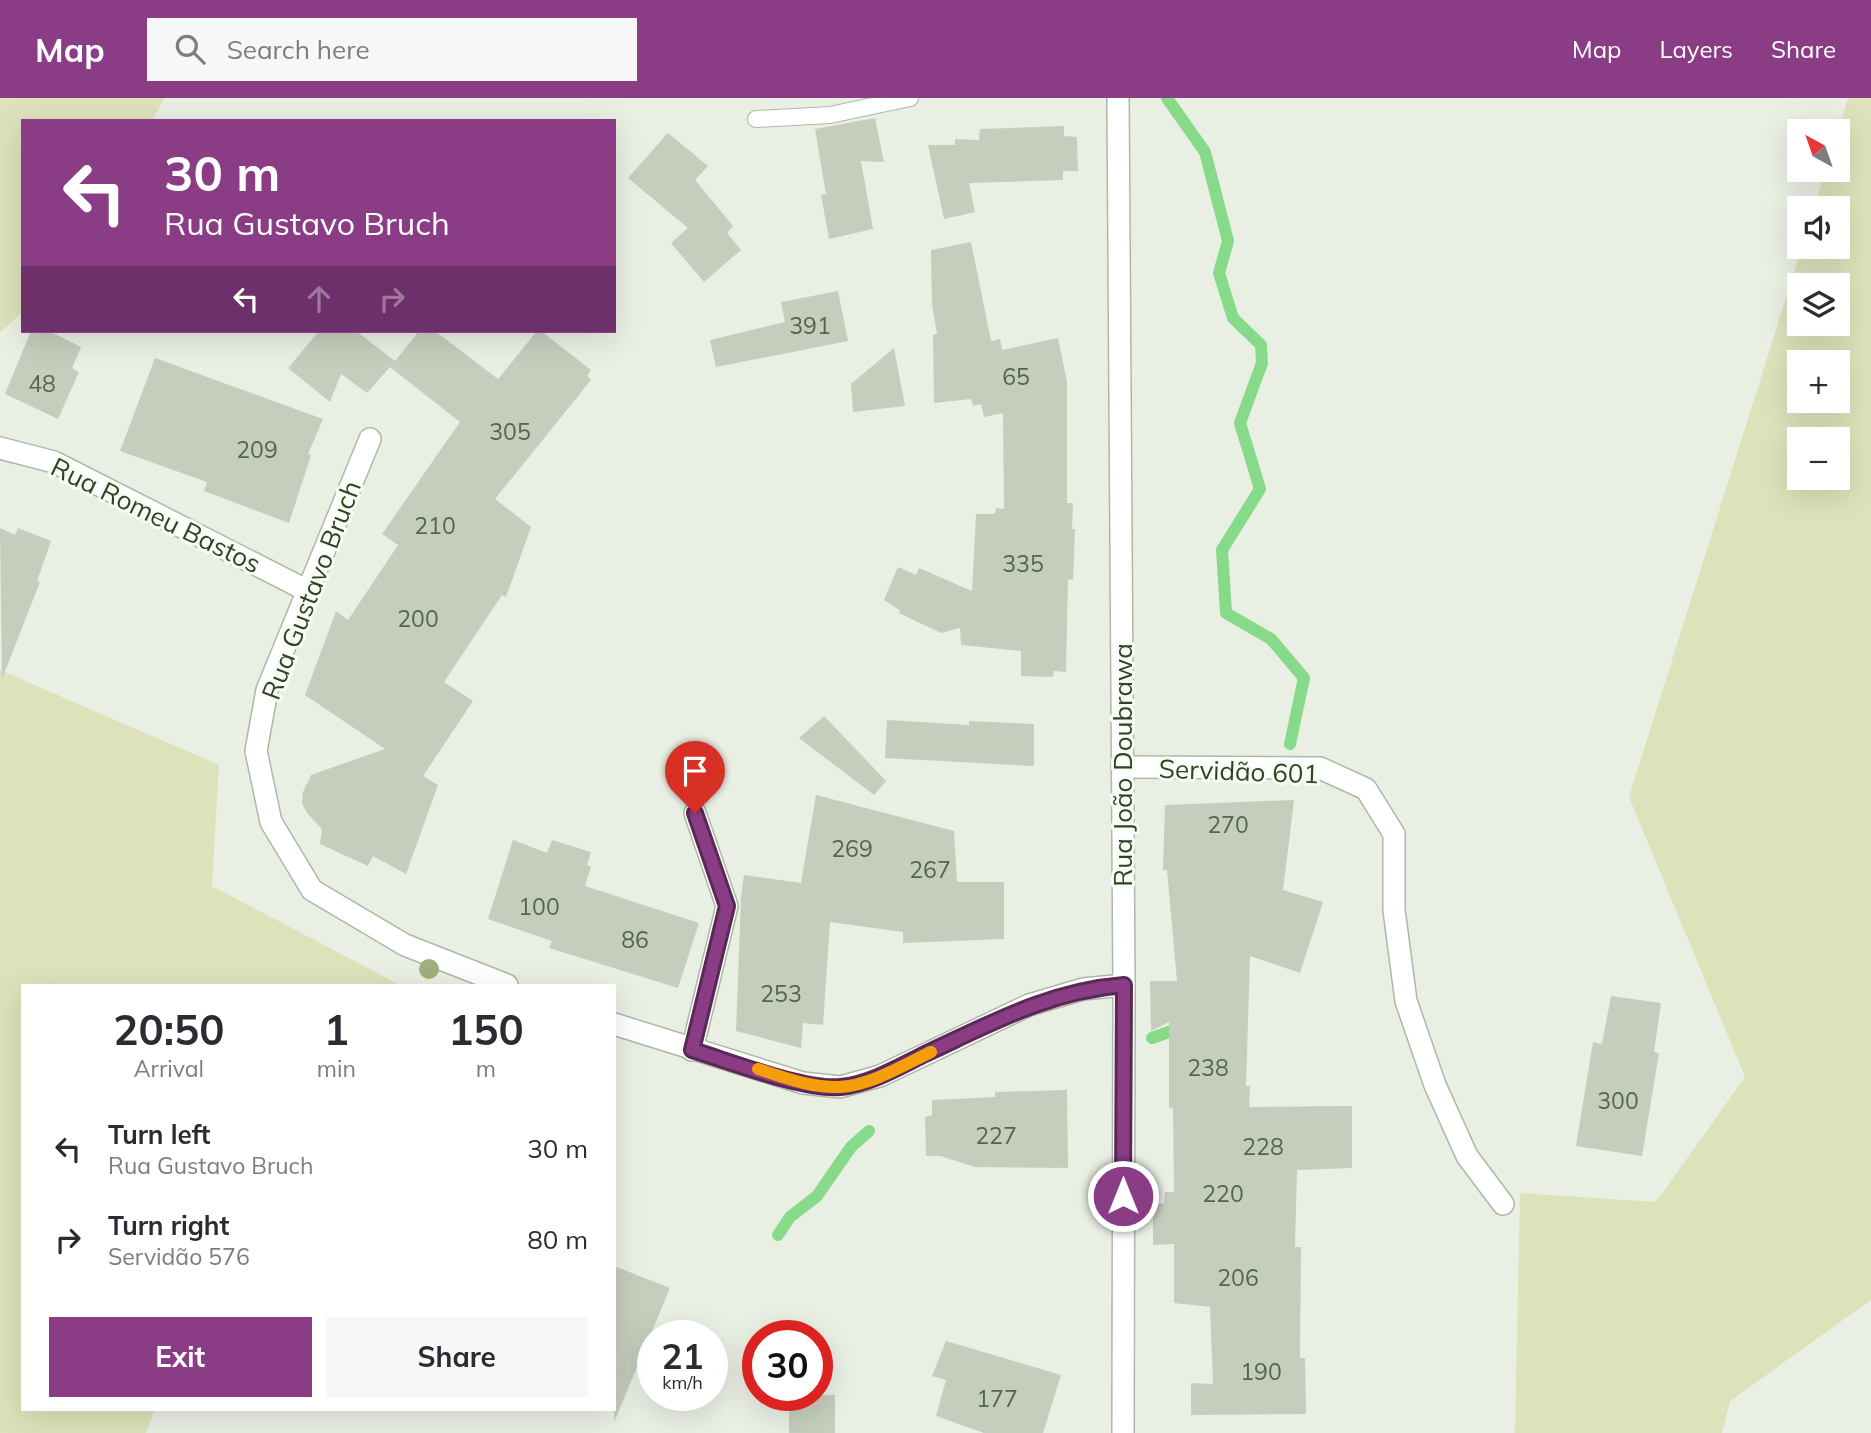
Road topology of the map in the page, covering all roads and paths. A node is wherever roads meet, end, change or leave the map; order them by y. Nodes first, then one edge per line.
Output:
1 (910, 98) edge
2 (1118, 98) edge
3 (757, 119) dead end
4 (370, 439) dead end
5 (0, 449) edge
6 (308, 591) junction
7 (1122, 767) junction
8 (695, 813) dead end
9 (503, 984) edge
10 (1124, 985) junction
11 (616, 1025) edge
12 (692, 1050) junction
13 (1503, 1204) dead end
14 (1123, 1433) edge

1 - 3 lane
2 - 7 street, Rua João Doubrawa
4 - 6 street, Rua Gustavo Bruch
5 - 6 street, Rua Romeu Bastos
6 - 9 street, Rua Gustavo Bruch
7 - 10 street, Rua João Doubrawa
7 - 13 street, Servidão 601
8 - 12 street
10 - 12 street
10 - 14 street, Rua João Doubrawa
11 - 12 street

